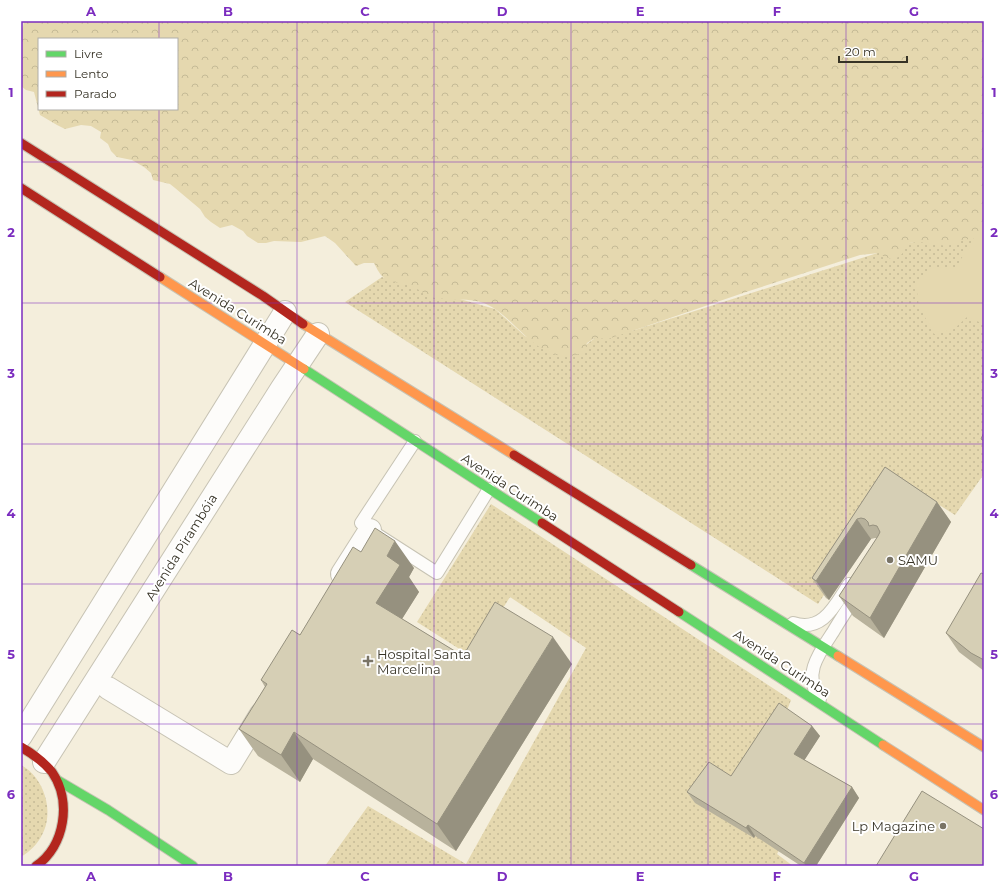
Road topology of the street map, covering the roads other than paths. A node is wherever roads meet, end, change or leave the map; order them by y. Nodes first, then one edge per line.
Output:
1 (21, 143) edge
2 (21, 188) edge
3 (285, 312) junction
4 (318, 334) junction
5 (266, 344) junction
6 (298, 364) junction
7 (415, 441) junction
8 (489, 489) junction
9 (370, 530) junction
10 (857, 572) edge
11 (861, 588) edge
12 (331, 590) edge
13 (775, 617) junction
14 (823, 647) junction
15 (108, 688) dead end
16 (272, 696) edge
17 (826, 707) junction
18 (21, 736) edge
19 (21, 747) edge
20 (984, 747) edge
21 (44, 762) junction
22 (57, 780) junction
23 (984, 810) edge
24 (36, 866) edge
25 (193, 866) edge

1 - 3 street, Avenida Curimba
2 - 5 street, Avenida Curimba
3 - 4 street, Avenida Curimba
3 - 5 street
4 - 6 street, Avenida Pirambóia
4 - 13 street, Avenida Curimba
5 - 6 street, Avenida Curimba
5 - 18 street
6 - 7 street, Avenida Curimba
6 - 21 street, Avenida Pirambóia
7 - 8 street, Avenida Curimba
7 - 9 lane
8 - 9 lane
8 - 17 street, Avenida Curimba
9 - 12 street
10 - 13 lane
11 - 14 lane
13 - 14 street, Avenida Curimba
14 - 17 lane
14 - 20 street, Avenida Curimba
15 - 16 street
17 - 23 street, Avenida Curimba
19 - 21 street
21 - 22 street
22 - 24 street
22 - 25 street

